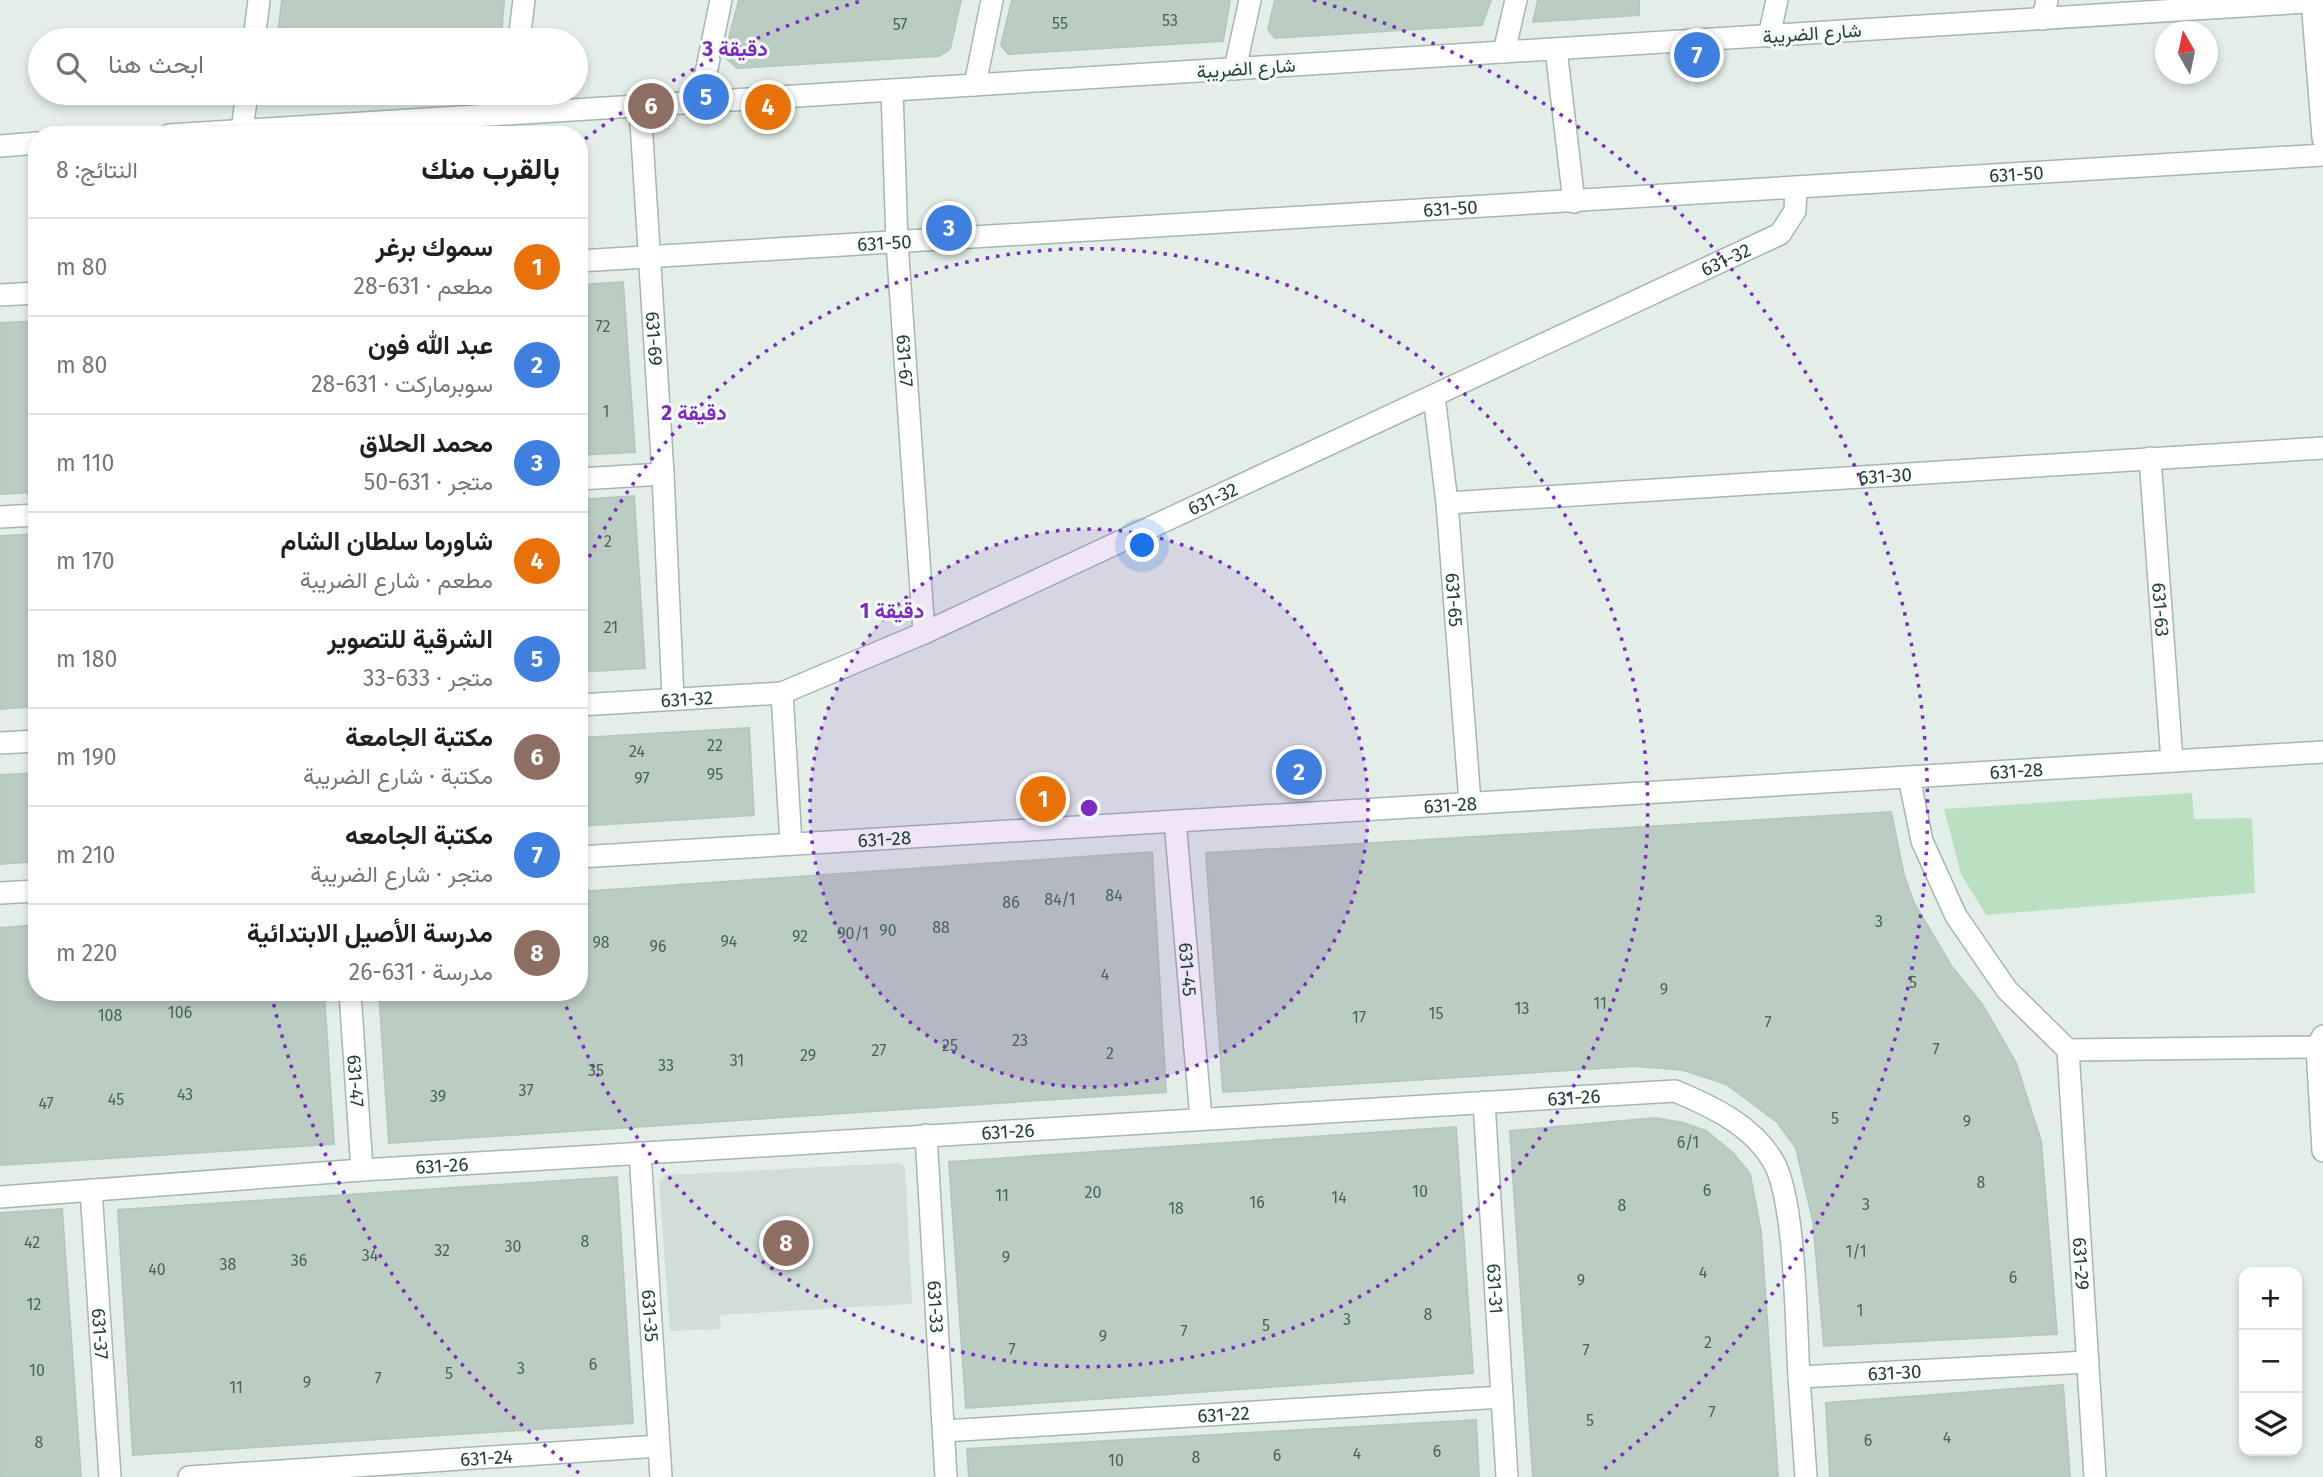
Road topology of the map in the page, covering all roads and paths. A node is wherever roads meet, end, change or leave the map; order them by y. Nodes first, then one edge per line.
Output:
1 (259, 0) edge
2 (524, 0) edge
3 (721, 0) edge
4 (992, 0) edge
5 (1250, 0) edge
6 (1516, 0) edge
7 (1777, 0) edge
8 (2316, 1) edge
9 (2045, 9) edge
10 (256, 28) edge
11 (520, 28) edge
12 (1769, 36) junction
13 (1556, 49) junction
14 (1504, 52) junction
15 (1235, 69) junction
16 (975, 85) junction
17 (892, 90) junction
18 (700, 102) junction
19 (245, 105) edge
20 (492, 105) edge
21 (588, 105) edge
22 (640, 106) junction
23 (243, 126) edge
24 (282, 126) edge
25 (2323, 138) edge
26 (28, 143) edge
27 (0, 145) edge
28 (2323, 155) edge
29 (1796, 189) junction
30 (1574, 202) junction
31 (897, 242) junction
32 (649, 256) junction
33 (588, 260) edge
34 (28, 293) edge
35 (0, 295) edge
36 (1434, 396) junction
37 (2323, 448) edge
38 (2150, 458) junction
39 (663, 474) junction
40 (588, 478) edge
41 (1447, 503) junction
42 (28, 515) edge
43 (0, 517) edge
44 (924, 633) junction
45 (782, 693) junction
46 (673, 698) junction
47 (588, 704) edge
48 (28, 741) edge
49 (0, 743) edge
50 (2323, 752) edge
51 (2172, 761) junction
52 (1909, 777) junction
53 (1470, 802) junction
54 (1175, 821) junction
55 (791, 844) junction
56 (588, 857) edge
57 (28, 891) edge
58 (0, 893) edge
59 (351, 1001) edge
60 (2320, 1041) edge
61 (2068, 1050) junction
62 (1484, 1102) junction
63 (1201, 1118) junction
64 (926, 1135) junction
65 (2323, 1151) edge
66 (640, 1153) junction
67 (362, 1170) junction
68 (91, 1190) junction
69 (0, 1197) edge
70 (2088, 1362) junction
71 (1799, 1377) junction
72 (1502, 1396) junction
73 (944, 1431) junction
74 (659, 1446) junction
75 (110, 1477) edge
76 (189, 1477) edge
77 (661, 1477) edge
78 (946, 1477) edge
79 (1507, 1477) edge
80 (1806, 1477) edge
81 (2095, 1477) edge

1 - 10 street
2 - 11 street
3 - 18 street
4 - 16 street
5 - 15 street
6 - 14 street
7 - 12 street
8 - 9 street, شارع الضريبة
8 - 25 street
9 - 12 street, شارع الضريبة
12 - 13 street, شارع الضريبة
13 - 14 street, شارع الضريبة
13 - 30 street
14 - 15 street, شارع الضريبة
15 - 16 street, شارع الضريبة
16 - 17 street, شارع الضريبة
17 - 18 street, شارع الضريبة
17 - 31 street, 631-67
18 - 22 street, شارع الضريبة
19 - 23 street
20 - 24 street, شارع الضريبة
21 - 22 street, شارع الضريبة
22 - 32 street, 631-69
26 - 27 street
28 - 29 street, 631-50
29 - 30 street, 631-50
29 - 36 street, 631-32
30 - 31 street, 631-50
31 - 32 street, 631-50
31 - 44 street, 631-67
32 - 33 street, 631-50
32 - 39 street, 631-69
34 - 35 street
36 - 41 street, 631-65
36 - 44 street, 631-32
37 - 38 street, 631-30
38 - 41 street, 631-30
38 - 51 street, 631-63
39 - 40 street
39 - 46 street, 631-69
41 - 53 street, 631-65
42 - 43 street
44 - 45 street, 631-32
45 - 46 street, 631-32
45 - 55 street
46 - 47 street, 631-32
48 - 49 street
50 - 51 street, 631-28
51 - 52 street, 631-28
52 - 53 street, 631-28
52 - 61 street
53 - 54 street, 631-28
54 - 55 street, 631-28
54 - 63 street, 631-45
55 - 56 street, 631-28
57 - 58 street
59 - 67 street, 631-47
60 - 61 street
60 - 65 street
61 - 70 street, 631-29
62 - 63 street, 631-26
62 - 71 street, 631-26
62 - 72 street, 631-31
63 - 64 street, 631-26
64 - 66 street, 631-26
64 - 73 street, 631-33
66 - 67 street, 631-26
66 - 74 street, 631-35
67 - 68 street, 631-26
68 - 69 street, 631-26
68 - 75 street, 631-37
70 - 71 street, 631-30
70 - 81 street, 631-29
71 - 80 street
72 - 73 street, 631-22
72 - 79 street, 631-31
73 - 78 street, 631-33
74 - 76 street, 631-24
74 - 77 street, 631-35

